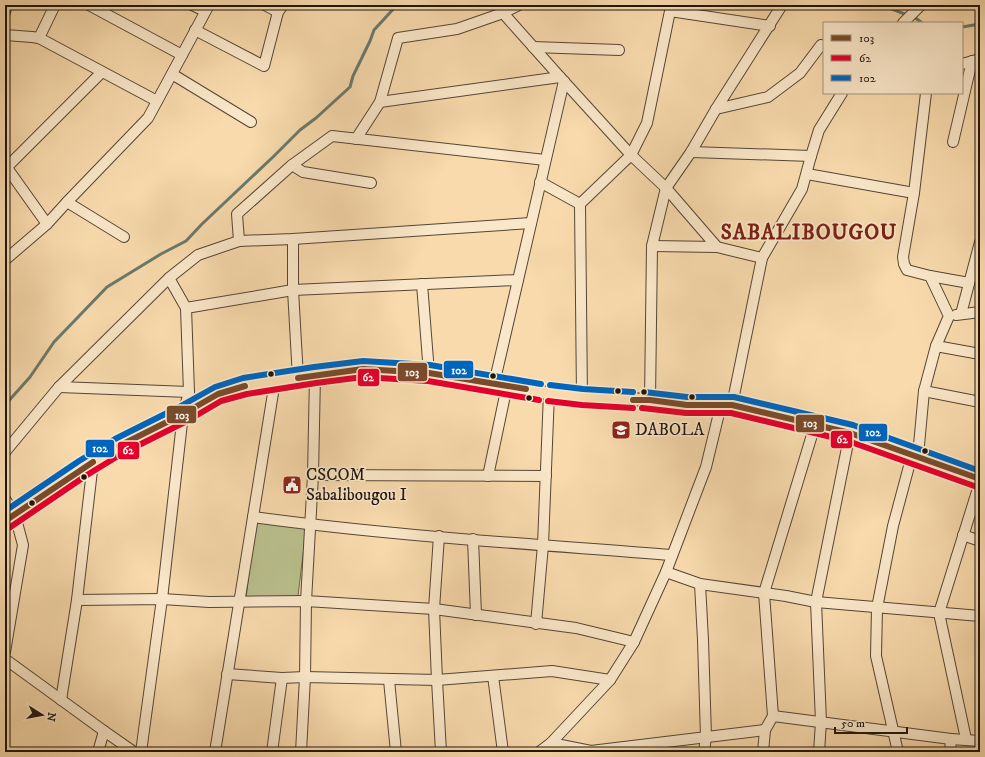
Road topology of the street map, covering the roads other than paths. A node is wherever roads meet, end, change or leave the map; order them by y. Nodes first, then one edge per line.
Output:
1 (8, 5) edge
2 (55, 5) edge
3 (89, 5) edge
4 (192, 5) edge
5 (265, 5) edge
6 (519, 5) edge
7 (782, 5) edge
8 (919, 7) edge
9 (207, 8) edge
10 (280, 8) edge
11 (5, 12) edge
12 (503, 13) junction
13 (904, 22) edge
14 (770, 26) junction
15 (195, 30) junction
16 (5, 35) edge
17 (39, 38) junction
18 (821, 44) dead end
19 (533, 47) junction
20 (619, 50) dead end
21 (182, 55) junction
22 (976, 60) edge
23 (963, 64) edge
24 (102, 72) junction
25 (172, 74) junction
26 (562, 79) junction
27 (841, 94) edge
28 (926, 94) edge
29 (157, 101) junction
30 (380, 102) junction
31 (716, 109) junction
32 (251, 122) dead end
33 (356, 139) junction
34 (953, 142) dead end
35 (691, 152) junction
36 (631, 155) junction
37 (810, 156) junction
38 (545, 160) junction
39 (292, 165) junction
40 (6, 167) edge
41 (806, 174) junction
42 (540, 182) junction
43 (371, 183) dead end
44 (666, 188) junction
45 (914, 193) junction
46 (67, 202) junction
47 (580, 204) junction
48 (531, 223) junction
49 (47, 224) junction
50 (124, 237) dead end
51 (294, 239) junction
52 (239, 241) junction
53 (980, 242) edge
54 (652, 246) junction
55 (717, 247) junction
56 (762, 258) junction
57 (5, 260) edge
58 (930, 276) junction
59 (169, 278) junction
60 (518, 280) junction
61 (969, 283) junction
62 (422, 284) junction
63 (293, 290) junction
64 (186, 308) junction
65 (980, 312) edge
66 (961, 314) junction
67 (949, 316) junction
68 (936, 346) junction
69 (980, 354) edge
70 (430, 373) junction
71 (315, 375) junction
72 (298, 378) junction
73 (274, 381) junction
74 (494, 384) junction
75 (507, 386) junction
76 (59, 387) junction
77 (924, 391) junction
78 (189, 392) junction
79 (549, 393) junction
80 (582, 397) junction
81 (650, 400) junction
82 (980, 402) edge
83 (726, 405) junction
84 (183, 414) junction
85 (815, 425) junction
86 (850, 433) junction
87 (5, 452) edge
88 (915, 455) junction
89 (93, 462) junction
90 (313, 475) junction
91 (488, 476) junction
92 (546, 476) junction
93 (980, 480) edge
94 (5, 499) edge
95 (252, 517) junction
96 (10, 518) edge
97 (310, 524) junction
98 (963, 534) junction
99 (439, 536) junction
100 (473, 539) junction
101 (980, 541) edge
102 (543, 545) junction
103 (672, 555) junction
104 (666, 572) junction
105 (700, 584) junction
106 (764, 593) junction
107 (162, 599) junction
108 (77, 600) junction
109 (306, 601) junction
110 (239, 602) junction
111 (816, 602) junction
112 (877, 608) junction
113 (434, 609) junction
114 (939, 612) junction
115 (476, 615) junction
116 (980, 616) edge
117 (536, 624) junction
118 (634, 642) junction
119 (5, 652) edge
120 (5, 659) edge
121 (227, 674) junction
122 (493, 676) junction
123 (305, 677) junction
124 (282, 678) junction
125 (389, 680) junction
126 (437, 680) junction
127 (610, 680) junction
128 (61, 700) junction
129 (772, 716) junction
130 (821, 722) junction
131 (765, 730) junction
132 (104, 731) junction
133 (894, 732) junction
134 (706, 737) junction
135 (951, 739) junction
136 (966, 740) junction
137 (980, 741) edge
138 (551, 744) junction
139 (651, 748) edge
140 (591, 751) edge
141 (98, 752) edge
142 (134, 752) edge
143 (141, 752) edge
144 (215, 752) edge
145 (272, 752) edge
146 (301, 752) edge
147 (396, 752) edge
148 (441, 752) edge
149 (503, 752) edge
150 (539, 752) edge
151 (704, 752) edge
152 (763, 752) edge
153 (819, 752) edge
154 (898, 752) edge
155 (950, 752) edge

1 - 11 street
2 - 17 street
3 - 21 street
4 - 9 street
5 - 10 street
6 - 12 street
7 - 14 street
8 - 13 street
9 - 15 street
10 - 15 street
12 - 19 street
12 - 30 street
14 - 31 street
14 - 36 street
15 - 21 street
16 - 17 street
17 - 24 street
18 - 31 street
19 - 20 street
19 - 26 street
21 - 25 street
22 - 23 street
22 - 34 street
24 - 29 street
24 - 40 street
25 - 29 street
25 - 32 street
26 - 30 street
26 - 36 street
26 - 38 street
27 - 37 street
28 - 45 street
29 - 46 street
30 - 33 street
31 - 35 street
33 - 38 street
33 - 39 street
35 - 37 street
35 - 44 street
36 - 44 street
36 - 47 street
37 - 41 street
38 - 42 street
39 - 43 street
39 - 52 street
40 - 49 street
41 - 45 street
41 - 56 street
42 - 47 street
42 - 48 street
44 - 54 street
44 - 55 street
45 - 58 street
46 - 49 street
46 - 50 street
47 - 80 street
48 - 51 street
48 - 60 street
49 - 57 street
51 - 52 street
51 - 63 street
52 - 59 street
53 - 61 street
54 - 55 street
54 - 81 street
55 - 56 street
56 - 83 street
58 - 61 street
58 - 67 street
59 - 64 street
59 - 76 street
60 - 62 street
60 - 74 street
61 - 66 street
62 - 63 street
62 - 70 street
63 - 64 street
63 - 72 street
64 - 78 street
65 - 66 street
66 - 67 street
67 - 68 street
68 - 69 street
68 - 77 street
70 - 71 main road
70 - 74 main road
71 - 72 main road
71 - 90 street
72 - 73 main road
73 - 84 main road
73 - 95 street
74 - 75 main road
75 - 79 main road
75 - 91 street
76 - 78 street
76 - 87 street
77 - 82 street
77 - 88 street
78 - 84 street
79 - 80 main road
79 - 92 street
80 - 81 main road
81 - 83 main road
83 - 85 main road
83 - 103 street
84 - 89 main road
84 - 107 street
85 - 86 main road
85 - 106 street
86 - 88 main road
86 - 111 street
88 - 93 main road
88 - 112 street
89 - 96 main road
89 - 108 street
90 - 91 street
90 - 97 street
91 - 92 street
92 - 102 street
93 - 98 street
94 - 96 street
95 - 97 street
95 - 110 street
96 - 119 street
97 - 99 street
97 - 109 street
98 - 101 street
98 - 114 street
99 - 100 street
99 - 113 street
100 - 102 street
100 - 115 street
102 - 103 street
102 - 117 street
103 - 104 street
104 - 105 street
104 - 118 street
105 - 106 street
105 - 134 street
106 - 111 street
106 - 129 street
107 - 108 street
107 - 110 street
107 - 143 street
108 - 128 street
109 - 110 street
109 - 113 street
109 - 123 street
110 - 121 street
111 - 112 street
111 - 130 street
112 - 114 street
112 - 133 street
113 - 115 street
113 - 126 street
114 - 116 street
114 - 136 street
115 - 117 street
117 - 118 street
118 - 127 street
120 - 128 street
121 - 124 street
121 - 144 street
122 - 126 street
122 - 127 street
122 - 149 street
123 - 124 street
123 - 125 street
123 - 146 street
124 - 145 street
125 - 126 street
125 - 147 street
126 - 148 street
127 - 138 street
128 - 132 street
129 - 130 street
129 - 131 street
130 - 133 street
130 - 153 street
131 - 134 street
131 - 152 street
132 - 141 street
132 - 142 street
133 - 135 street
133 - 154 street
134 - 139 street
134 - 151 street
135 - 136 street
135 - 155 street
136 - 137 street
138 - 140 street
138 - 150 street
139 - 140 street

